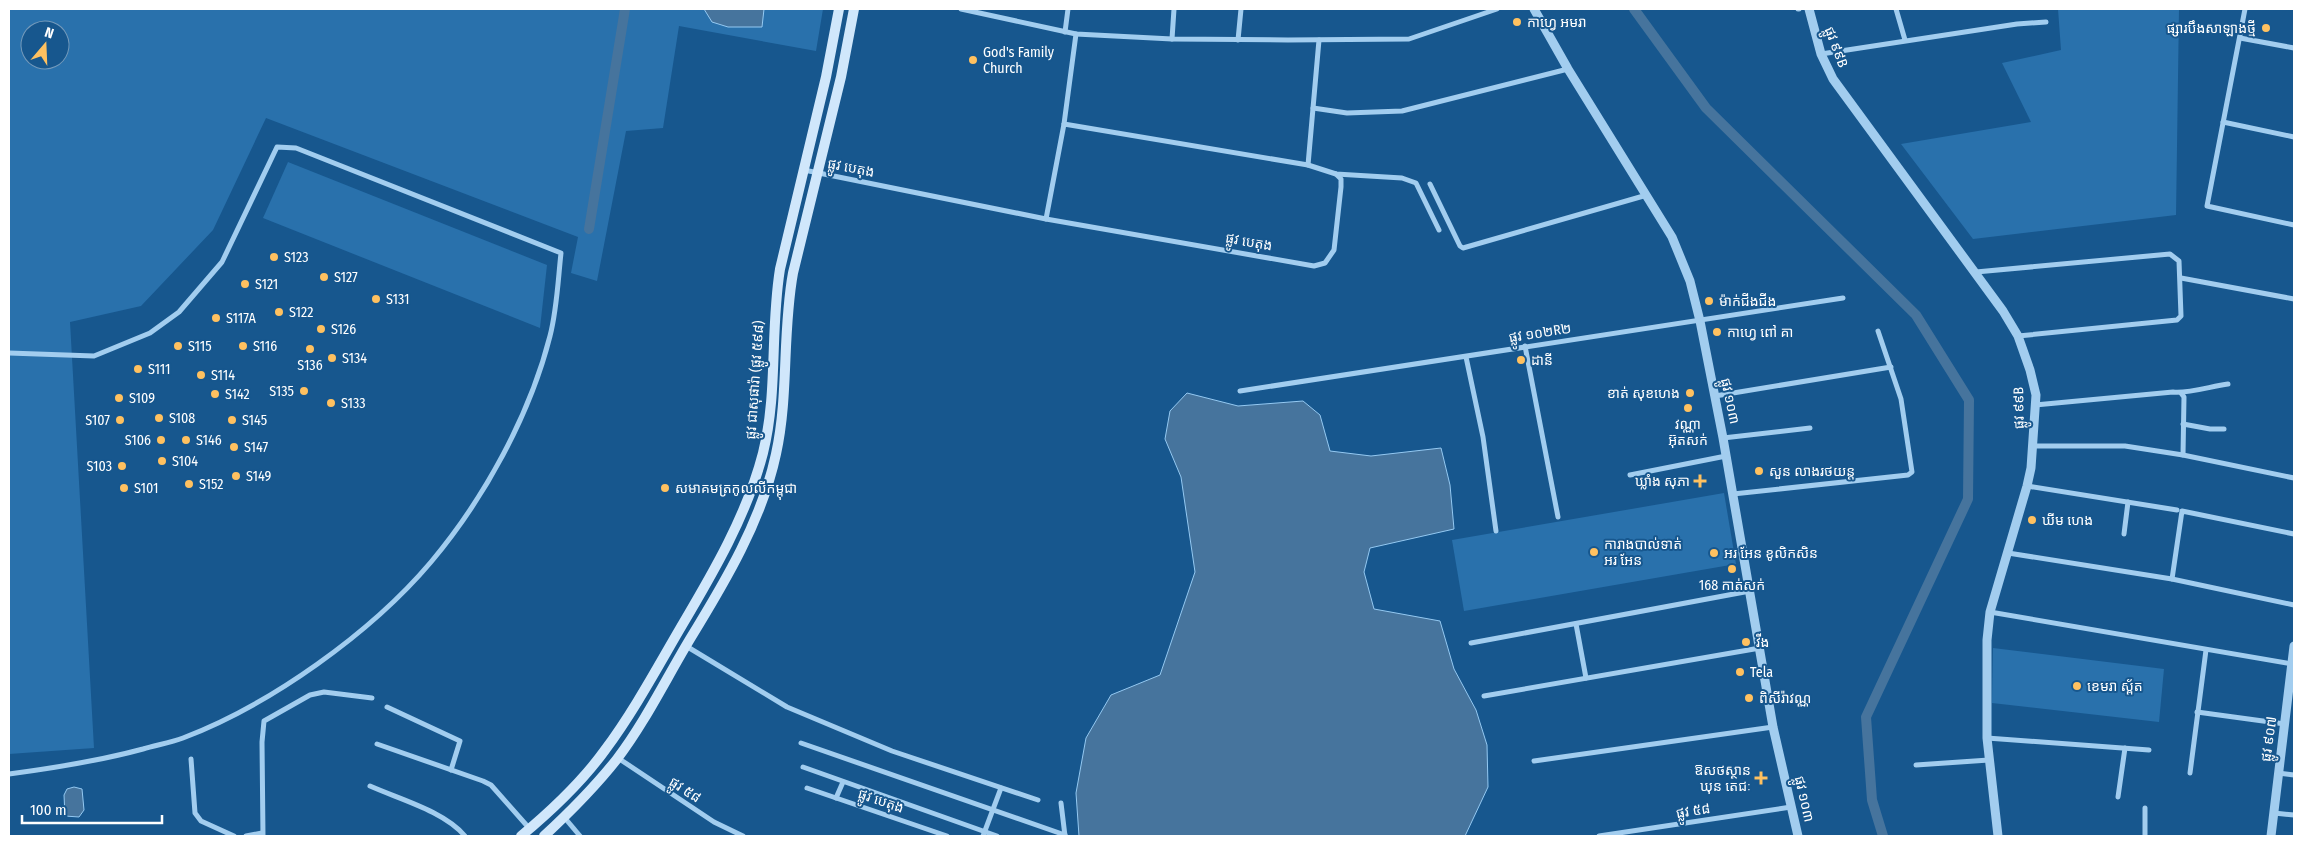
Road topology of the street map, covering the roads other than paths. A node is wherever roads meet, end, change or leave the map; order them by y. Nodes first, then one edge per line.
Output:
1 (839, 9) edge
2 (854, 9) edge
3 (961, 9) edge
4 (1068, 9) edge
5 (1174, 9) edge
6 (1240, 9) edge
7 (1497, 9) edge
8 (1534, 9) edge
9 (1809, 9) edge
10 (1896, 9) edge
11 (2245, 9) edge
12 (2046, 22) dead end
13 (1065, 32) junction
14 (1076, 34) junction
15 (2240, 38) junction
16 (1172, 39) junction
17 (1238, 40) junction
18 (1319, 40) junction
19 (1905, 40) junction
20 (2294, 48) edge
21 (1821, 54) junction
22 (1568, 69) junction
23 (1313, 108) junction
24 (2223, 122) junction
25 (1064, 124) junction
26 (2294, 137) edge
27 (1308, 166) junction
28 (804, 170) junction
29 (817, 173) junction
30 (1336, 174) junction
31 (1430, 184) dead end
32 (1646, 195) junction
33 (1046, 218) junction
34 (2294, 225) edge
35 (1439, 230) dead end
36 (1976, 272) junction
37 (2181, 278) junction
38 (1844, 298) dead end
39 (2294, 299) edge
40 (1700, 320) junction
41 (1878, 331) dead end
42 (2018, 336) junction
43 (1525, 346) junction
44 (9, 354) edge
45 (1466, 357) junction
46 (1891, 367) junction
47 (2228, 384) dead end
48 (1240, 391) dead end
49 (2181, 393) junction
50 (1714, 396) junction
51 (2035, 405) junction
52 (2183, 424) junction
53 (1810, 428) dead end
54 (2224, 429) dead end
55 (1723, 438) junction
56 (2033, 446) junction
57 (2183, 455) junction
58 (1726, 456) junction
59 (1630, 475) dead end
60 (2294, 478) edge
61 (2027, 486) junction
62 (1733, 494) junction
63 (2128, 502) junction
64 (2177, 510) dead end
65 (1558, 517) dead end
66 (1496, 531) dead end
67 (2124, 534) dead end
68 (2294, 534) edge
69 (2008, 553) junction
70 (2172, 579) junction
71 (1750, 591) junction
72 (2294, 604) edge
73 (1990, 612) junction
74 (1576, 624) junction
75 (1471, 643) dead end
76 (686, 646) junction
77 (1760, 648) junction
78 (2206, 650) junction
79 (2294, 651) edge
80 (2292, 664) junction
81 (1586, 678) junction
82 (1484, 696) dead end
83 (372, 698) dead end
84 (2291, 703) edge
85 (387, 707) dead end
86 (2197, 712) junction
87 (2285, 724) junction
88 (1774, 727) junction
89 (1986, 738) junction
90 (801, 743) dead end
91 (377, 744) dead end
92 (2124, 748) junction
93 (2149, 750) dead end
94 (618, 758) junction
95 (191, 759) dead end
96 (1989, 760) junction
97 (1534, 761) dead end
98 (1916, 765) dead end
99 (803, 767) dead end
100 (451, 770) junction
101 (2190, 773) dead end
102 (2278, 773) junction
103 (9, 774) edge
104 (2294, 775) edge
105 (843, 782) junction
106 (370, 786) dead end
107 (807, 788) dead end
108 (1002, 788) junction
109 (2118, 797) dead end
110 (836, 798) junction
111 (1038, 800) dead end
112 (1061, 803) dead end
113 (1791, 807) junction
114 (2145, 808) dead end
115 (993, 810) junction
116 (2274, 813) junction
117 (2294, 815) edge
118 (564, 817) junction
119 (530, 829) junction
120 (983, 834) edge
121 (262, 835) edge
122 (234, 836) edge
123 (246, 836) edge
124 (465, 836) edge
125 (521, 836) edge
126 (544, 836) edge
127 (580, 836) edge
128 (743, 836) edge
129 (947, 836) edge
130 (997, 836) edge
131 (1065, 836) edge
132 (1599, 836) edge
133 (1798, 836) edge
134 (1998, 836) edge
135 (2146, 836) edge
136 (2271, 836) edge

1 - 28 main road, ផ្លូវ ជាសុផារ៉ា (ផ្លូវ ៥៩៨)
2 - 29 main road, ផ្លូវ ជាសុផារ៉ា (ផ្លូវ ៥៩៨)
3 - 13 street
4 - 13 street
5 - 16 street
6 - 17 street
7 - 18 street
8 - 22 street, ផ្លូវ ១០៣
9 - 21 street, ផ្លូវ ៩៩B
10 - 19 street
11 - 15 street
12 - 19 street
13 - 14 street
14 - 16 street
14 - 25 street
15 - 20 street
15 - 24 street
16 - 17 street
17 - 18 street
18 - 23 street
19 - 21 street
21 - 36 street, ផ្លូវ ៩៩B
22 - 23 street
22 - 32 street, ផ្លូវ ១០៣
23 - 27 street
24 - 26 street
24 - 34 street
25 - 27 street
25 - 33 street
27 - 30 street
28 - 29 street, ផ្លូវ បេតុង
28 - 119 main road, ផ្លូវ ជាសុផារ៉ា (ផ្លូវ ៥៩៨)
29 - 33 street, ផ្លូវ បេតុង
29 - 76 main road, ផ្លូវ ជាសុផារ៉ា (ផ្លូវ ៥៩៨)
30 - 33 street, ផ្លូវ បេតុង
30 - 35 street
31 - 32 street
32 - 40 street, ផ្លូវ ១០៣
36 - 37 street
36 - 42 street, ផ្លូវ ៩៩B
37 - 39 street
37 - 42 street
38 - 40 street, ផ្លូវ ១០២R២
40 - 43 street, ផ្លូវ ១០២R២
40 - 50 street, ផ្លូវ ១០៣
41 - 46 street
42 - 51 street, ផ្លូវ ៩៩B
43 - 45 street, ផ្លូវ ១០២R២
43 - 65 street
44 - 103 street
45 - 48 street, ផ្លូវ ១០២R២
45 - 66 street
46 - 50 street
46 - 62 street
47 - 49 street
49 - 51 street
49 - 52 street
50 - 55 street, ផ្លូវ ១០៣
51 - 56 street, ផ្លូវ ៩៩B
52 - 54 street
52 - 57 street
53 - 55 street
55 - 58 street, ផ្លូវ ១០៣
56 - 57 street
56 - 61 street, ផ្លូវ ៩៩B
57 - 60 street
58 - 59 street
58 - 62 street, ផ្លូវ ១០៣
61 - 63 street
61 - 69 street, ផ្លូវ ៩៩B
62 - 71 street, ផ្លូវ ១០៣
63 - 64 street
63 - 67 street
68 - 70 street
69 - 70 street
69 - 73 street, ផ្លូវ ៩៩B
70 - 72 street
71 - 74 street
71 - 77 street, ផ្លូវ ១០៣
73 - 78 street
73 - 89 street, ផ្លូវ ៩៩B
74 - 75 street
74 - 81 street
76 - 94 main road, ផ្លូវ ជាសុផារ៉ា (ផ្លូវ ៥៩៨)
76 - 108 street
77 - 81 street
77 - 88 street, ផ្លូវ ១០៣
78 - 80 street
78 - 86 street
79 - 80 street, ផ្លូវ ៩០៧
80 - 84 street, ផ្លូវ ៩០៧
81 - 82 street
83 - 121 street
84 - 87 street, ផ្លូវ ៩០៧
85 - 100 street
86 - 87 street
86 - 101 street
87 - 102 street, ផ្លូវ ៩០៧
88 - 97 street
88 - 113 street, ផ្លូវ ១០៣
89 - 92 street
89 - 96 street, ផ្លូវ ៩៩B
90 - 115 street
91 - 100 street
92 - 93 street
92 - 109 street
94 - 118 main road, ផ្លូវ ជាសុផារ៉ា (ផ្លូវ ៥៩៨)
94 - 128 street, ផ្លូវ ៥៨
95 - 122 street
96 - 98 street
96 - 134 street, ផ្លូវ ៩៩B
99 - 105 street
100 - 119 street
102 - 104 street
102 - 116 street, ផ្លូវ ៩០៧
105 - 110 street
105 - 120 street
106 - 124 street
107 - 110 street, ផ្លូវ បេតុង
108 - 111 street
108 - 115 street
110 - 129 street, ផ្លូវ បេតុង
112 - 131 street
113 - 132 street, ផ្លូវ ៥៨
113 - 133 street, ផ្លូវ ១០៣
114 - 135 street
115 - 120 street
115 - 131 street
116 - 117 street
116 - 136 street, ផ្លូវ ៩០៧
118 - 126 main road, ផ្លូវ ជាសុផារ៉ា (ផ្លូវ ៥៩៨)
118 - 127 street
119 - 125 main road, ផ្លូវ ជាសុផារ៉ា (ផ្លូវ ៥៩៨)
120 - 130 street
121 - 123 street

